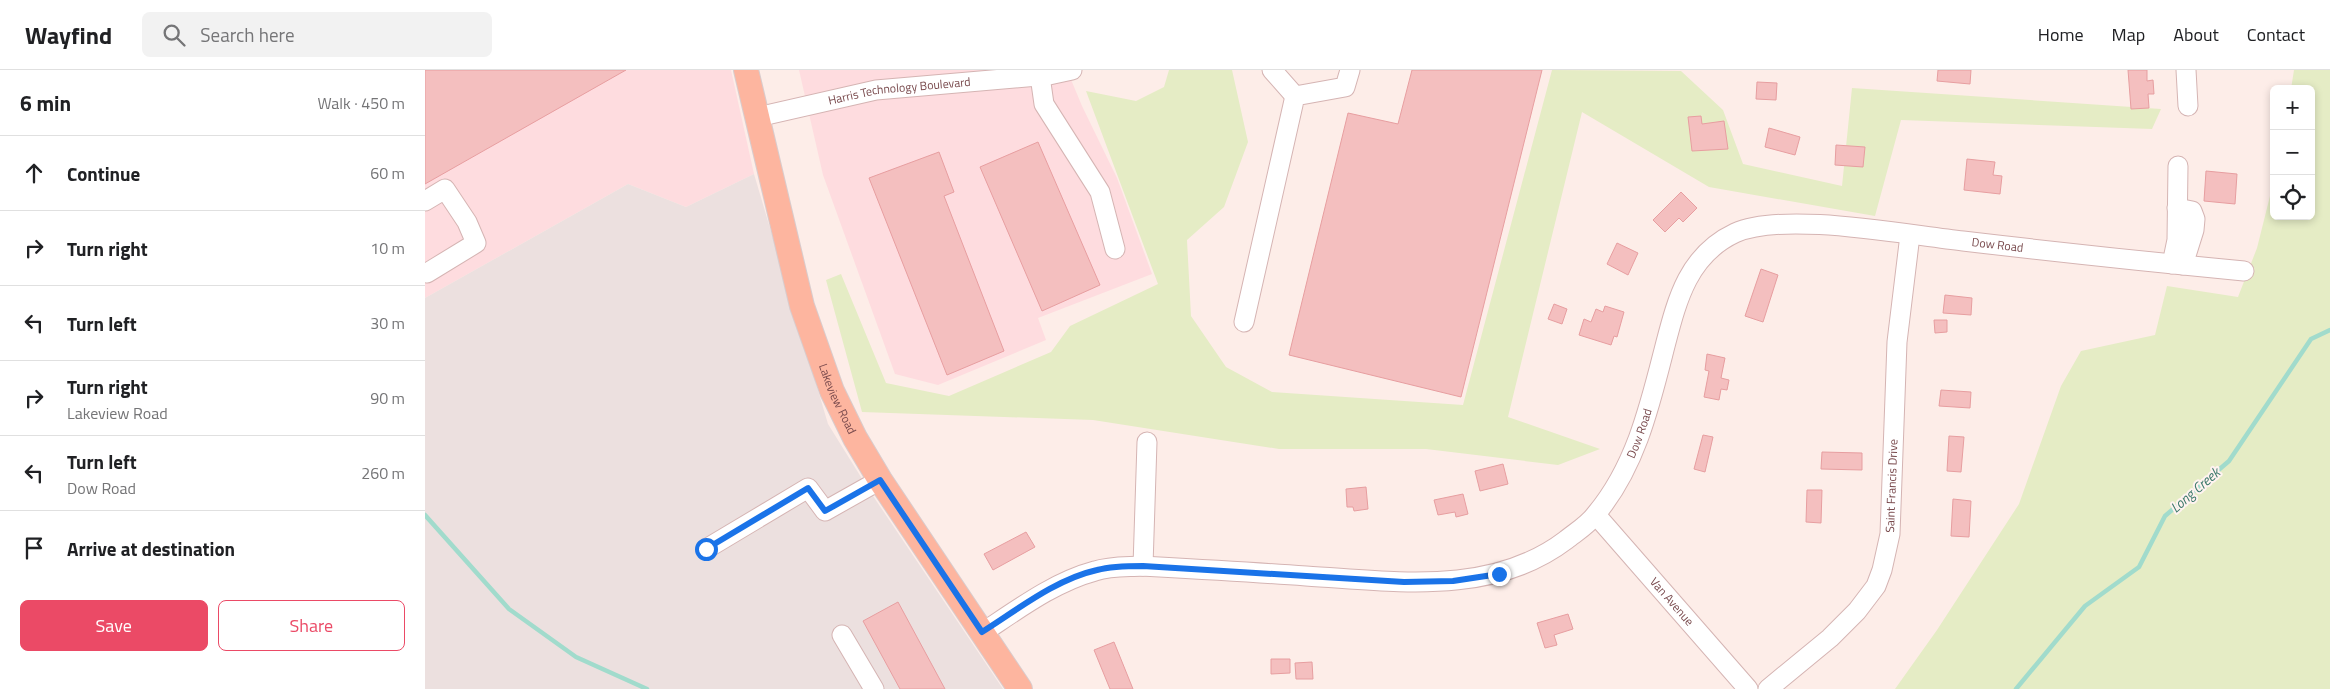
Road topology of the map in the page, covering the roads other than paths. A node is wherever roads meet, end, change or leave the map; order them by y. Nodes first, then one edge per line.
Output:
1 (745, 70) edge
2 (1072, 70) edge
3 (1272, 70) edge
4 (1350, 70) edge
5 (2186, 70) edge
6 (1034, 74) edge
7 (1295, 96) junction
8 (2188, 106) dead end
9 (758, 117) junction
10 (2178, 166) dead end
11 (425, 201) edge
12 (1910, 235) junction
13 (1115, 249) dead end
14 (2177, 265) junction
15 (2244, 271) dead end
16 (427, 273) dead end
17 (1244, 322) dead end
18 (1147, 442) dead end
19 (880, 480) junction
20 (1596, 515) junction
21 (706, 549) dead end
22 (1143, 566) junction
23 (982, 632) junction
24 (842, 635) dead end
25 (874, 689) edge
26 (1020, 689) edge
27 (1748, 689) edge
28 (1768, 689) edge

1 - 9 main road, Lakeview Road
2 - 6 street, Harris Technology Boulevard
3 - 7 street
4 - 7 street
5 - 8 street
6 - 9 street, Harris Technology Boulevard
6 - 13 street
7 - 17 street
9 - 19 main road, Lakeview Road
10 - 14 street
11 - 16 street
12 - 14 street, Dow Road
12 - 20 street, Dow Road
12 - 28 street, Saint Francis Drive
14 - 15 street, Dow Road
18 - 22 street
19 - 21 street
19 - 23 main road, Lakeview Road
20 - 22 street, Dow Road
20 - 27 street, Van Avenue
22 - 23 street, Dow Road
23 - 26 main road, Lakeview Road
24 - 25 street

